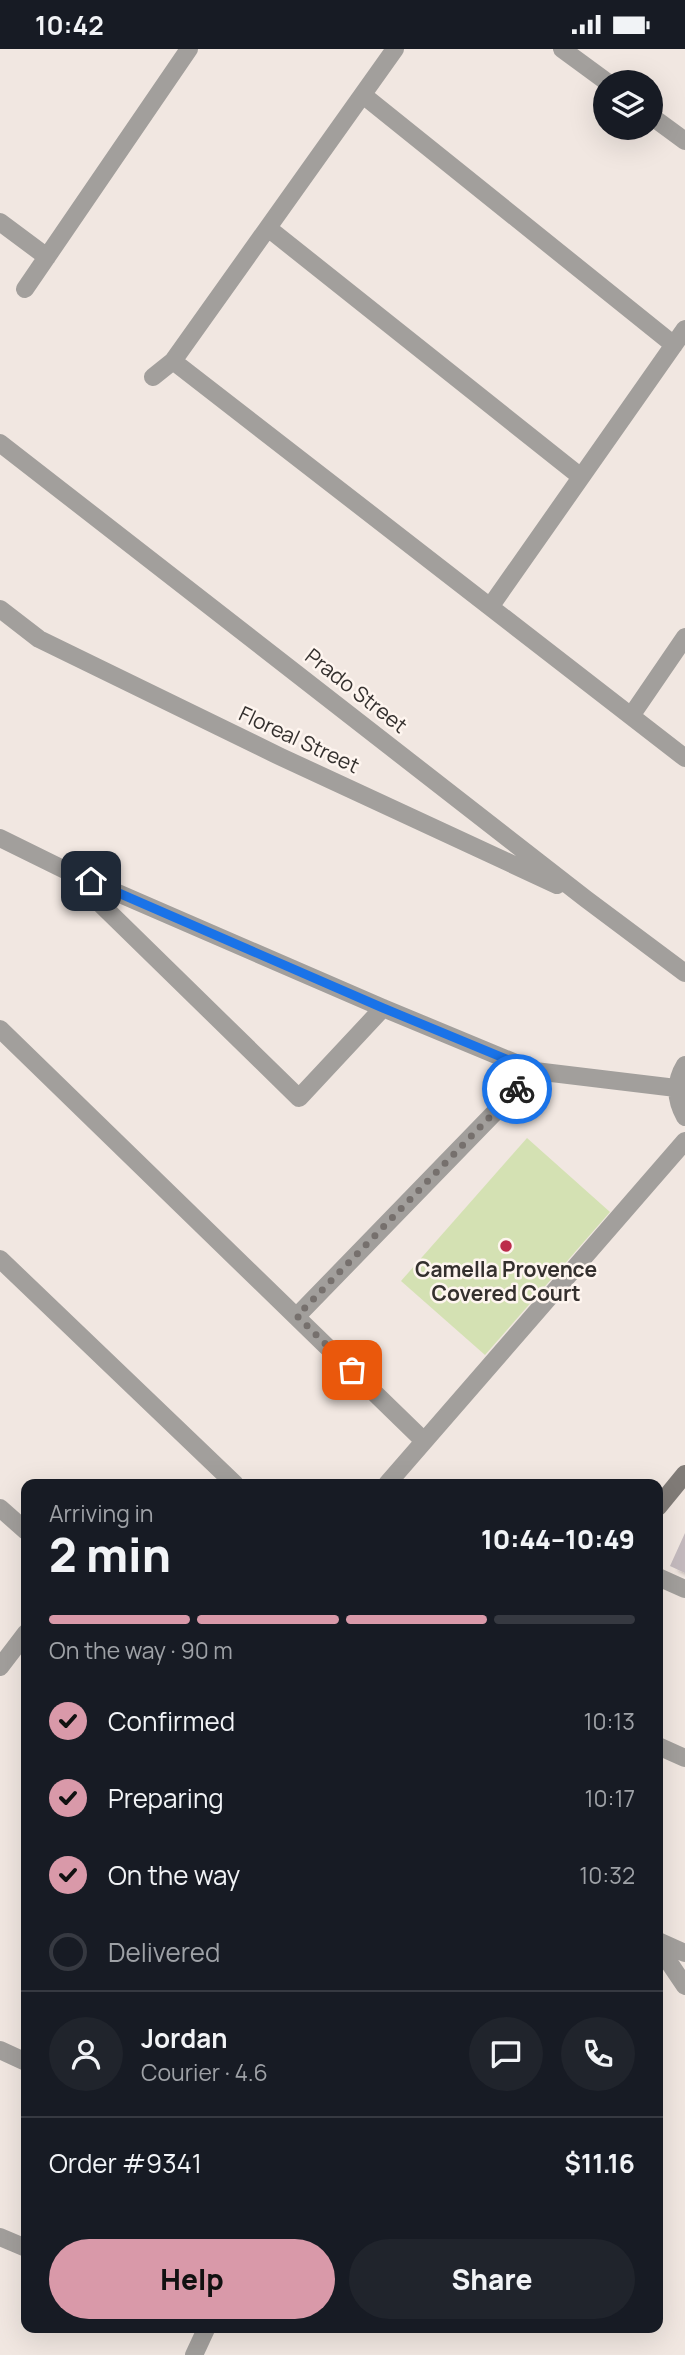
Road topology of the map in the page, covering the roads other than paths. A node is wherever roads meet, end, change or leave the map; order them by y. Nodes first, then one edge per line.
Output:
1 (189, 49) edge
2 (395, 49) edge
3 (562, 49) edge
4 (593, 72) edge
5 (363, 95) junction
6 (663, 124) edge
7 (685, 141) edge
8 (0, 222) edge
9 (268, 228) junction
10 (47, 257) junction
11 (25, 289) dead end
12 (685, 329) edge
13 (674, 345) junction
14 (173, 361) junction
15 (152, 377) dead end
16 (0, 443) edge
17 (581, 477) junction
18 (490, 607) junction
19 (0, 609) edge
20 (685, 637) edge
21 (631, 716) junction
22 (685, 758) edge
23 (0, 838) edge
24 (67, 871) junction
25 (586, 899) junction
26 (685, 973) edge
27 (383, 1008) junction
28 (0, 1029) edge
29 (685, 1065) edge
30 (535, 1071) junction
31 (676, 1089) junction
32 (685, 1117) edge
33 (685, 1141) edge
34 (0, 1259) edge
35 (297, 1316) junction
36 (424, 1441) junction
37 (685, 1474) edge
38 (230, 1479) edge
39 (391, 1479) edge
40 (663, 1501) edge
41 (0, 1508) edge
42 (21, 1527) edge
43 (663, 1579) edge
44 (685, 1589) edge
45 (21, 1640) edge
46 (0, 1667) edge
47 (663, 1748) edge
48 (685, 1758) edge
49 (663, 1945) edge
50 (663, 1951) edge
51 (685, 1953) edge
52 (685, 1986) edge
53 (0, 2050) edge
54 (21, 2060) edge
55 (0, 2237) edge
56 (21, 2246) edge
57 (204, 2333) edge
58 (194, 2355) edge

1 - 10 street
2 - 5 street
3 - 4 street
5 - 9 street
5 - 13 street
6 - 7 street
8 - 10 street
9 - 14 street
9 - 17 street
10 - 11 street
12 - 13 street
13 - 17 street
14 - 15 street
14 - 18 street
16 - 25 street, Prado Street
17 - 18 street
18 - 21 street
19 - 25 street, Floreal Street
20 - 21 street
21 - 22 street
23 - 24 street
24 - 27 street
24 - 27 street
25 - 26 street, Prado Street
27 - 30 street
28 - 35 street
29 - 31 street
30 - 31 street
30 - 35 street
31 - 32 street
33 - 36 street
34 - 38 street
35 - 36 street
36 - 39 street
37 - 40 street
41 - 42 street
43 - 44 street
45 - 46 street
47 - 48 street
49 - 51 street
50 - 52 street
53 - 54 street
55 - 56 street
57 - 58 street

